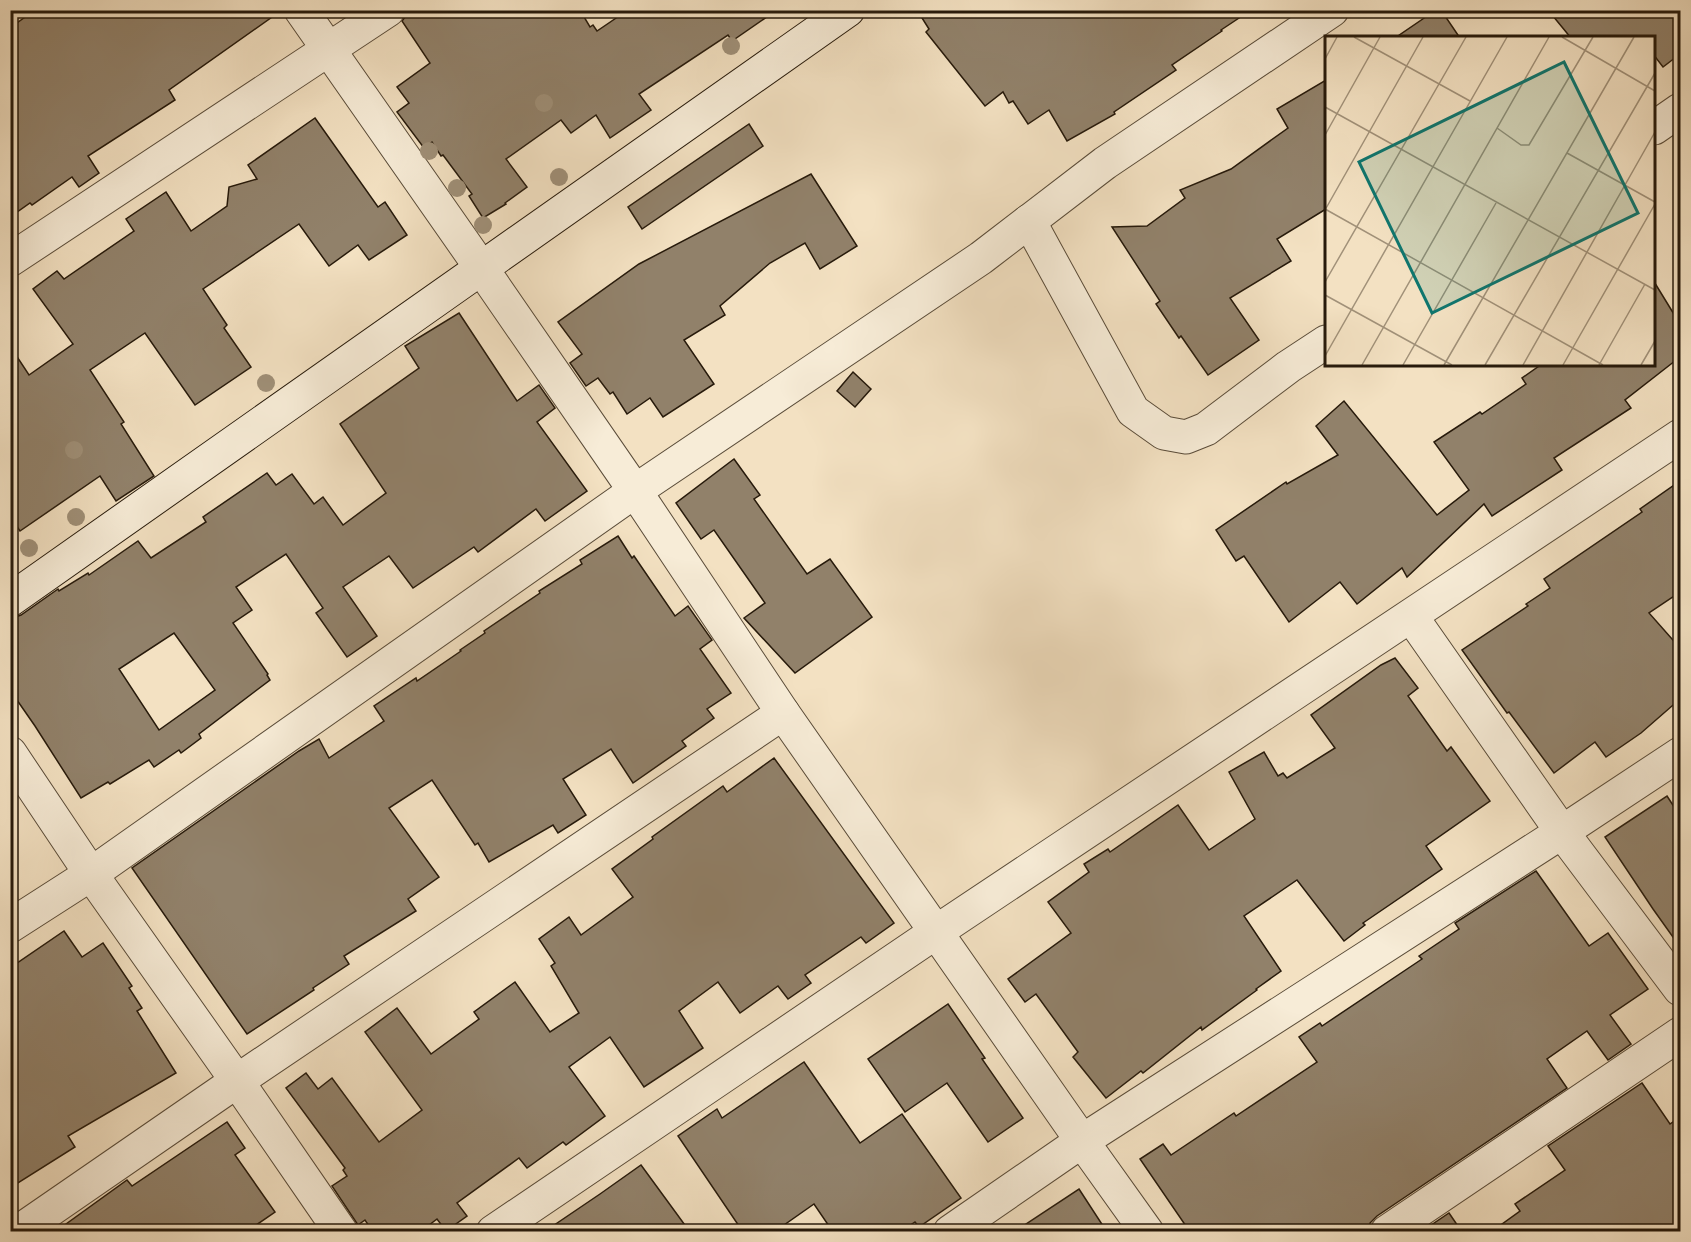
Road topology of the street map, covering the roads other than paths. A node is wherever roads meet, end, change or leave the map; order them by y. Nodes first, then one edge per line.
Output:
1 (301, 10) edge
2 (388, 10) edge
3 (848, 10) edge
4 (1332, 10) edge
5 (327, 50) junction
6 (1680, 110) edge
7 (1655, 127) edge
8 (1029, 221) junction
9 (10, 260) edge
10 (482, 269) junction
11 (1325, 343) edge
12 (1680, 436) edge
13 (635, 491) junction
14 (10, 600) edge
15 (1411, 616) junction
16 (783, 713) junction
17 (10, 753) edge
18 (1680, 754) edge
19 (1562, 832) junction
20 (91, 874) junction
21 (10, 926) edge
22 (936, 932) junction
23 (1680, 989) edge
24 (1680, 1034) edge
25 (237, 1081) junction
26 (1082, 1141) junction
27 (18, 1232) edge
28 (341, 1232) edge
29 (493, 1232) edge
30 (951, 1232) edge
31 (1147, 1232) edge
32 (1387, 1232) edge

1 - 5 street
2 - 5 street
3 - 10 street
4 - 8 street
5 - 9 street
5 - 10 street
6 - 7 street
8 - 11 street
8 - 13 street
10 - 13 street
10 - 14 street
12 - 15 street
13 - 16 street
13 - 20 street
15 - 19 street
15 - 22 street
16 - 22 street
16 - 25 street
17 - 20 street
18 - 19 street
19 - 23 street
19 - 26 street
20 - 21 street
20 - 25 street
22 - 26 street
22 - 29 street
24 - 32 street
25 - 27 street
25 - 28 street
26 - 30 street
26 - 31 street

